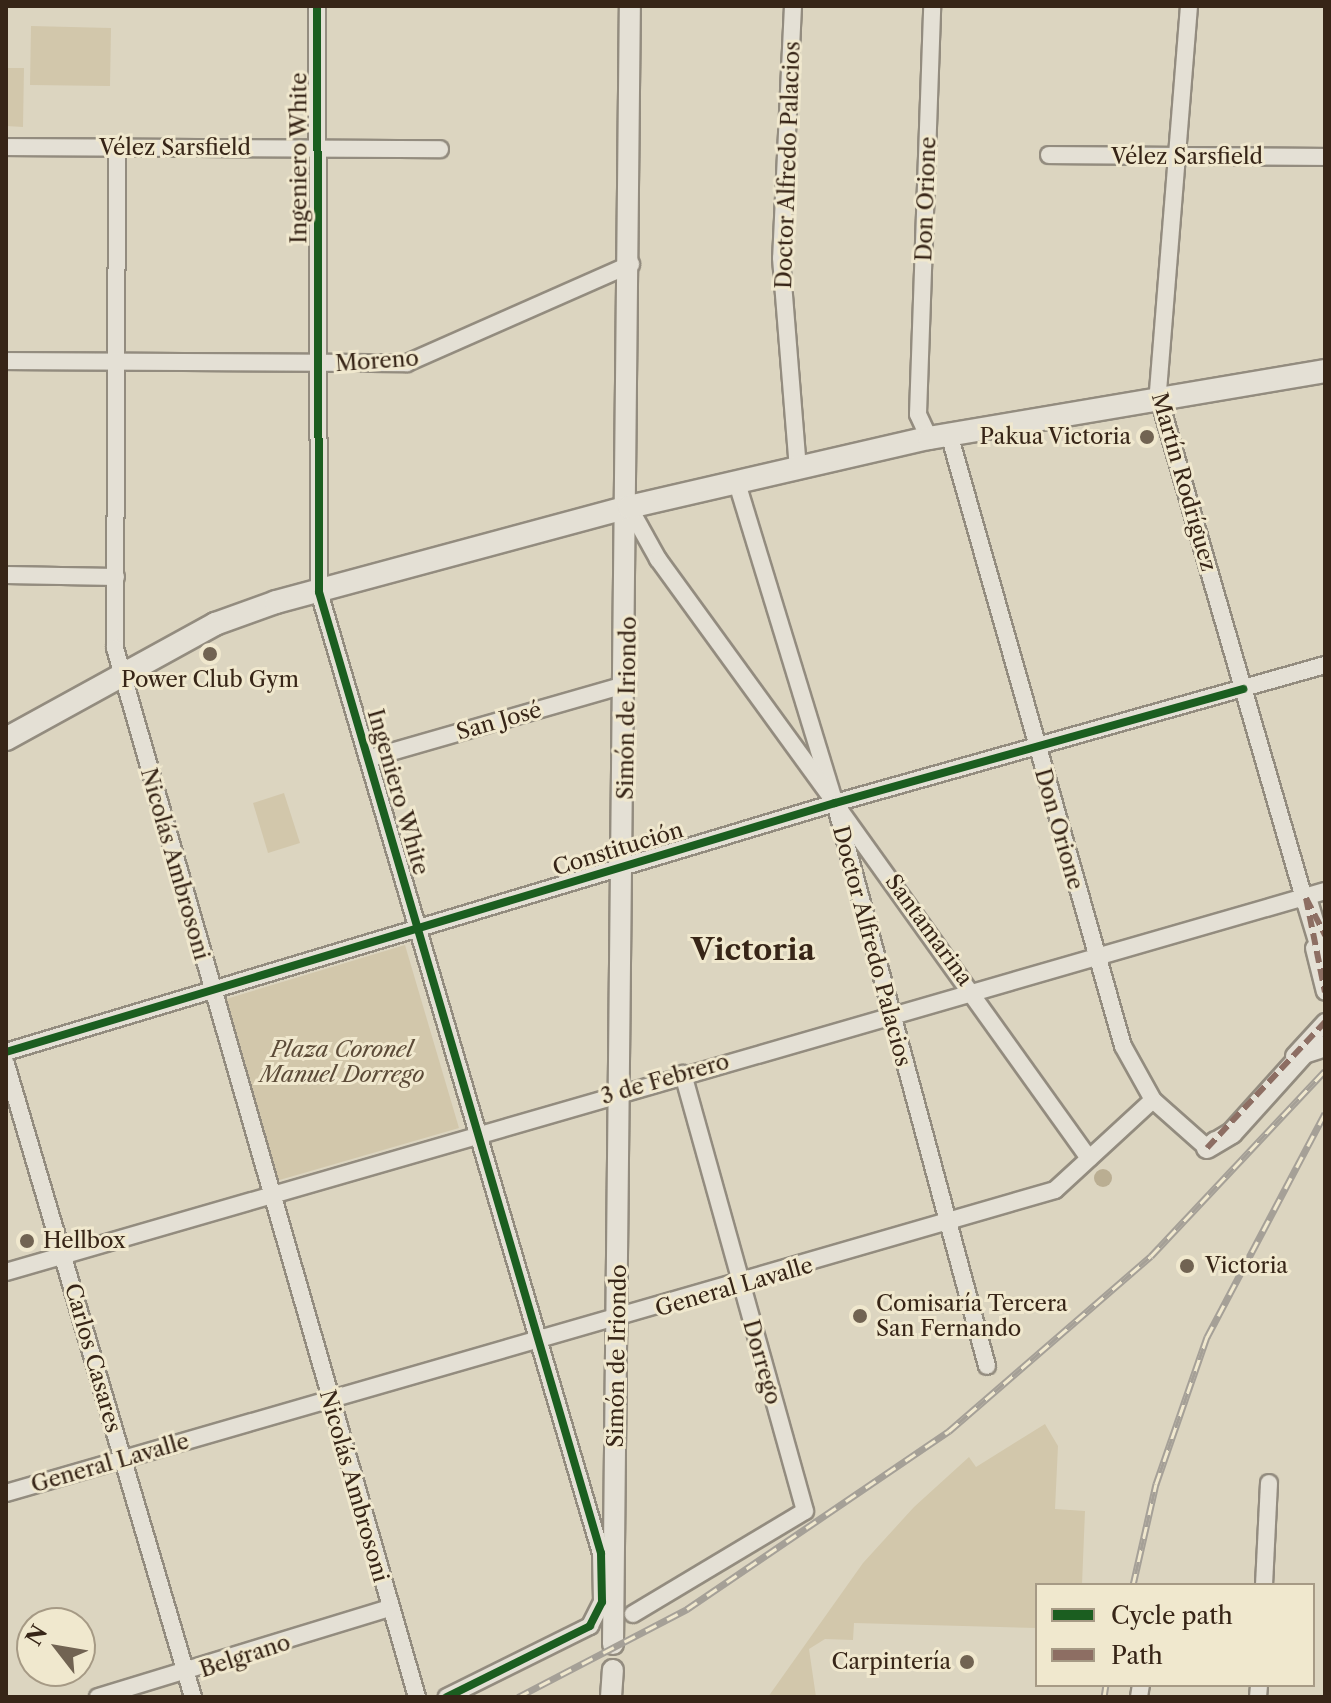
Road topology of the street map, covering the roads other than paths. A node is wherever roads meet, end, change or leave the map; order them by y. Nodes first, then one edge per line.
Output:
1 (317, 6) edge
2 (630, 6) edge
3 (793, 6) edge
4 (932, 6) edge
5 (1189, 6) edge
6 (6, 147) edge
7 (117, 148) junction
8 (316, 149) junction
9 (440, 149) dead end
10 (1049, 155) dead end
11 (1325, 157) edge
12 (1176, 159) junction
13 (631, 264) junction
14 (6, 361) edge
15 (113, 362) junction
16 (318, 364) junction
17 (1325, 371) edge
18 (1158, 395) junction
19 (939, 436) junction
20 (798, 468) junction
21 (737, 483) junction
22 (629, 507) junction
23 (6, 575) edge
24 (116, 577) junction
25 (319, 592) junction
26 (1325, 665) edge
27 (120, 673) junction
28 (628, 684) junction
29 (1243, 689) junction
30 (6, 739) edge
31 (1037, 752) junction
32 (370, 758) junction
33 (835, 803) junction
34 (624, 866) junction
35 (1316, 894) edge
36 (418, 932) junction
37 (1325, 935) edge
38 (1095, 957) junction
39 (1325, 961) edge
40 (972, 989) junction
41 (212, 992) junction
42 (1325, 992) edge
43 (889, 1013) junction
44 (1323, 1032) edge
45 (6, 1052) edge
46 (6, 1064) edge
47 (683, 1074) junction
48 (620, 1092) junction
49 (1153, 1100) junction
50 (476, 1136) junction
51 (1207, 1148) joint
52 (1089, 1158) junction
53 (269, 1195) junction
54 (947, 1224) junction
55 (63, 1255) junction
56 (6, 1272) edge
57 (740, 1286) junction
58 (618, 1320) junction
59 (535, 1343) junction
60 (987, 1366) dead end
61 (329, 1401) junction
62 (123, 1459) junction
63 (1269, 1483) dead end
64 (6, 1493) edge
65 (608, 1553) junction
66 (1264, 1583) edge
67 (389, 1608) junction
68 (633, 1614) dead end
69 (613, 1644) dead end
70 (613, 1670) dead end
71 (186, 1675) junction
72 (98, 1697) edge
73 (193, 1697) edge
74 (417, 1697) edge
75 (447, 1697) edge
76 (611, 1697) edge

1 - 8 street, Ingeniero White
2 - 13 street, Simón de Iriondo
3 - 20 street, Doctor Alfredo Palacios
4 - 19 street, Don Orione
5 - 12 street, Martín Rodríguez
6 - 7 street, Vélez Sarsfield
7 - 8 street, Vélez Sarsfield
7 - 15 street, Nicolás Ambrosoni
8 - 9 street, Vélez Sarsfield
8 - 16 street, Ingeniero White
10 - 12 street, Vélez Sarsfield
11 - 12 street, Vélez Sarsfield
12 - 18 street, Martín Rodríguez
13 - 16 street, Moreno
13 - 22 street, Simón de Iriondo
14 - 15 street, Moreno
15 - 16 street, Moreno
15 - 24 street, Nicolás Ambrosoni
16 - 25 street, Ingeniero White
17 - 18 main road
18 - 19 main road
18 - 29 street, Martín Rodríguez
19 - 20 main road
19 - 31 street, Don Orione
20 - 21 main road
21 - 22 main road
21 - 33 street, Doctor Alfredo Palacios
22 - 25 main road
22 - 28 street, Simón de Iriondo
22 - 33 street, Santamarina
23 - 24 street
24 - 27 street, Nicolás Ambrosoni
25 - 27 main road
25 - 32 street, Ingeniero White
26 - 29 street, Constitución
27 - 30 main road
27 - 41 street, Nicolás Ambrosoni
28 - 32 street, San José
28 - 34 street, Simón de Iriondo
29 - 31 street, Constitución
29 - 35 street, Martín Rodríguez
31 - 33 street, Constitución
31 - 38 street, Don Orione
32 - 36 street, Ingeniero White
33 - 34 street, Constitución
33 - 40 street, Santamarina
33 - 43 street, Doctor Alfredo Palacios
34 - 36 street, Constitución
34 - 48 street, Simón de Iriondo
35 - 37 street, Martín Rodríguez
35 - 38 street, 3 de Febrero
35 - 39 street
35 - 42 street, Martín Rodríguez
36 - 41 street, Constitución
36 - 50 street, Ingeniero White
38 - 40 street, 3 de Febrero
38 - 49 street, Don Orione
40 - 43 street, 3 de Febrero
40 - 52 street, Santamarina
41 - 45 street, Constitución
41 - 53 street, Nicolás Ambrosoni
43 - 47 street, 3 de Febrero
43 - 54 street, Doctor Alfredo Palacios
44 - 51 street
46 - 55 street, Carlos Casares
47 - 48 street, 3 de Febrero
47 - 57 street, Dorrego
48 - 50 street, 3 de Febrero
48 - 58 street, Simón de Iriondo
49 - 51 street, Don Orione
49 - 52 street, General Lavalle
50 - 53 street, 3 de Febrero
50 - 59 street, Ingeniero White
52 - 54 street, General Lavalle
53 - 55 street, 3 de Febrero
53 - 61 street, Nicolás Ambrosoni
54 - 57 street, General Lavalle
54 - 60 street, Doctor Alfredo Palacios
55 - 56 street, 3 de Febrero
55 - 62 street, Carlos Casares
57 - 58 street, General Lavalle
57 - 68 street, Dorrego
58 - 59 street, General Lavalle
58 - 65 street, Simón de Iriondo
59 - 61 street, General Lavalle
59 - 65 street, Ingeniero White
61 - 62 street, General Lavalle
61 - 67 street, Nicolás Ambrosoni
62 - 64 street, General Lavalle
62 - 71 street, Carlos Casares
63 - 66 street
65 - 69 street
65 - 75 street, Simón de Iriondo
67 - 71 street, Belgrano
67 - 74 street, Nicolás Ambrosoni
70 - 76 street
71 - 72 street, Belgrano
71 - 73 street, Carlos Casares

